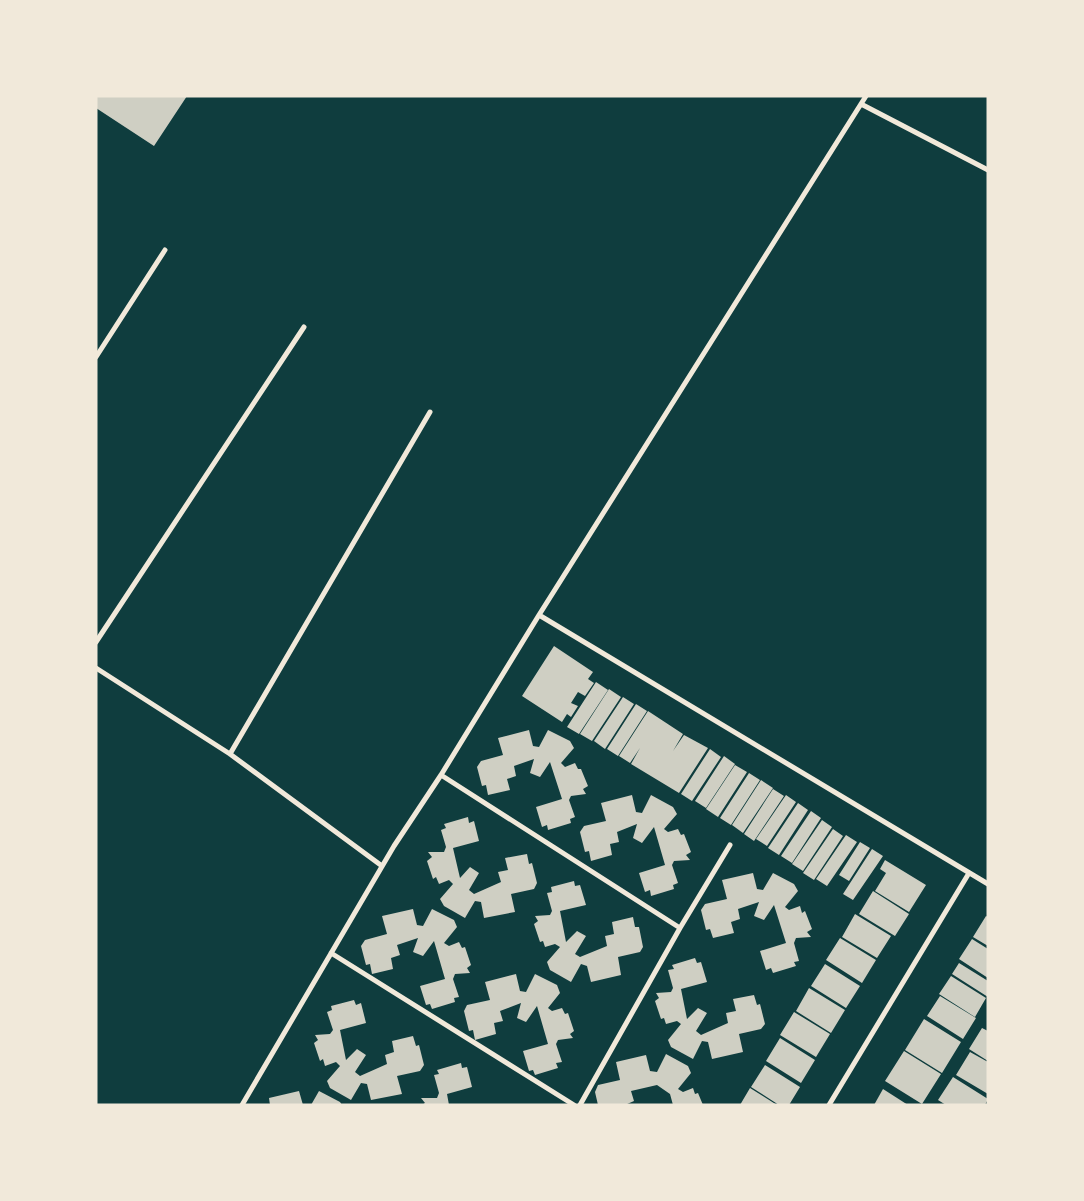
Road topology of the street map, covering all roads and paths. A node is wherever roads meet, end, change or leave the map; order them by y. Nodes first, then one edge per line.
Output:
1 (866, 96) edge
2 (862, 104) junction
3 (988, 170) edge
4 (165, 250) dead end
5 (304, 327) dead end
6 (96, 357) edge
7 (430, 412) dead end
8 (539, 615) junction
9 (96, 642) edge
10 (96, 668) edge
11 (230, 754) junction
12 (441, 775) junction
13 (730, 845) dead end
14 (382, 866) junction
15 (969, 873) junction
16 (988, 884) edge
17 (680, 928) junction
18 (331, 953) junction
19 (242, 1105) edge
20 (574, 1105) edge
21 (580, 1105) edge
22 (830, 1105) edge

1 - 2 street
2 - 3 street
2 - 8 street
4 - 6 street
5 - 9 street
7 - 11 street
8 - 12 street
8 - 15 street
10 - 11 street
11 - 14 street
12 - 14 street
12 - 17 street
13 - 17 street
14 - 18 street
15 - 16 street
15 - 22 street
17 - 21 street
18 - 19 street
18 - 20 street

